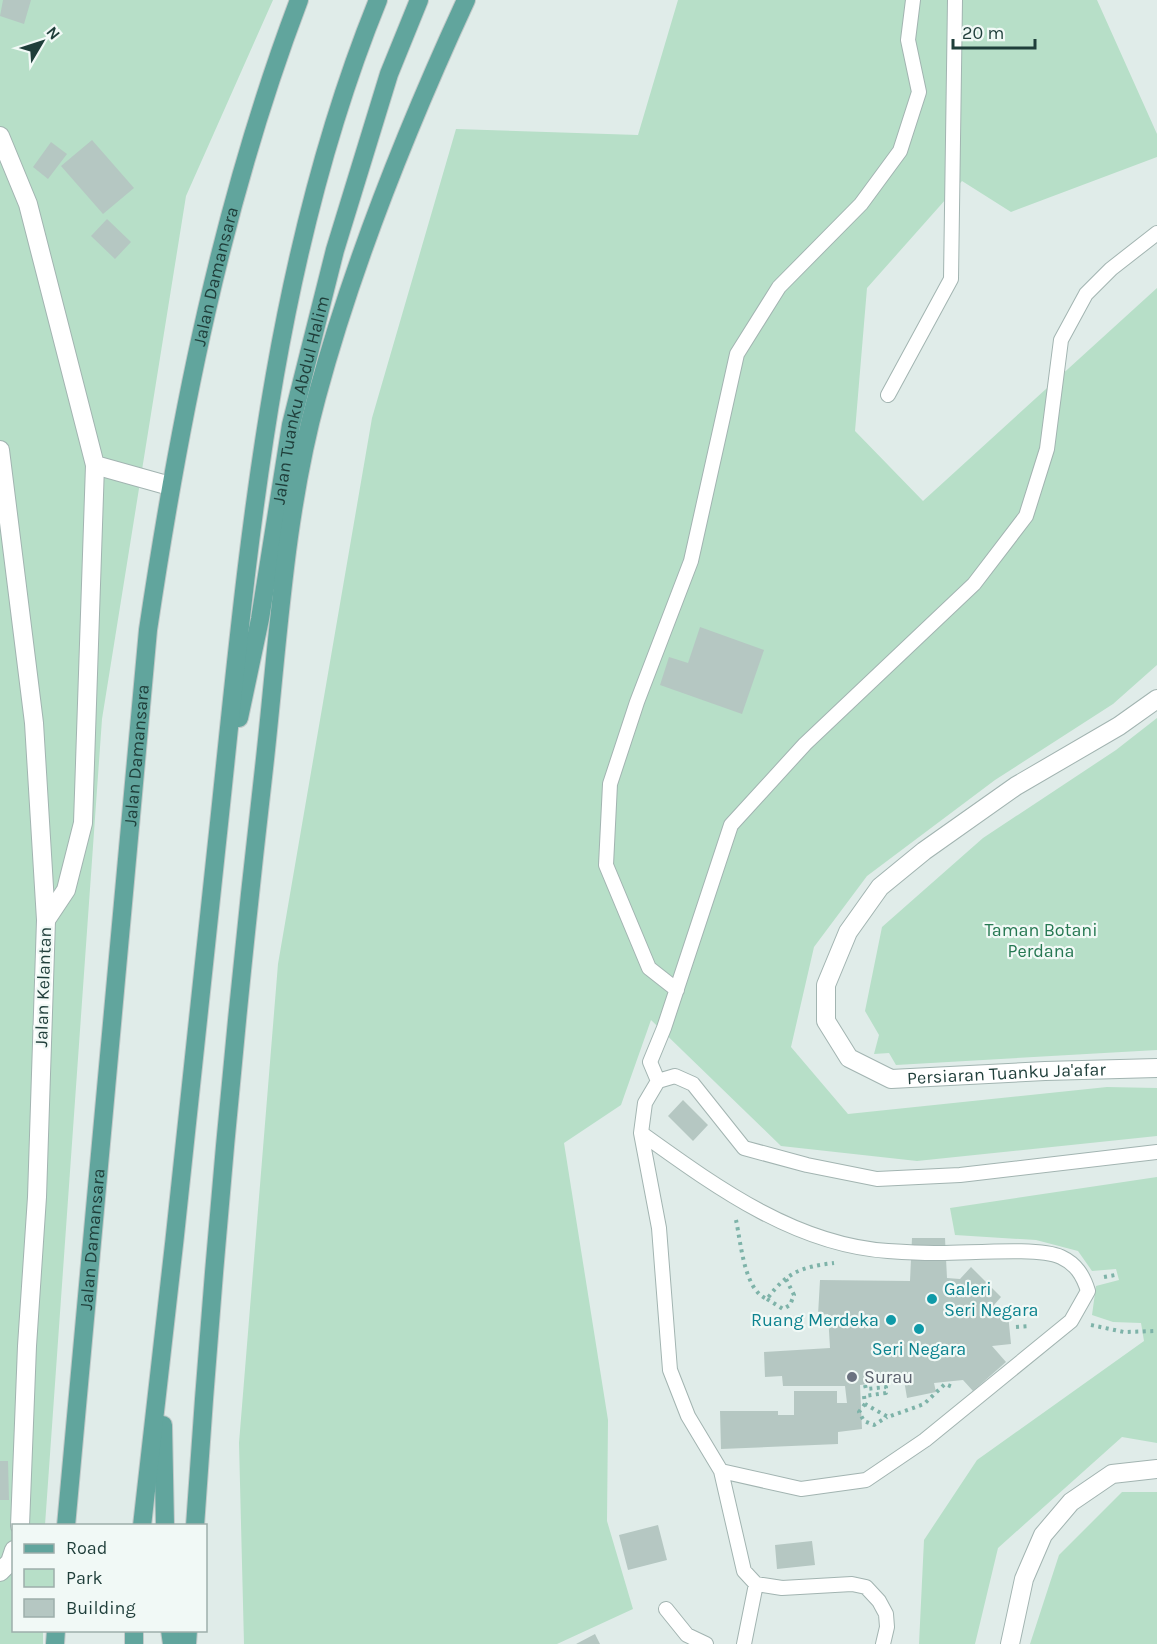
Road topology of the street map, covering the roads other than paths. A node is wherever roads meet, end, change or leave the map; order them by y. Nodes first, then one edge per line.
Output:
1 (299, 0) edge
2 (378, 0) edge
3 (419, 0) edge
4 (466, 0) edge
5 (913, 0) edge
6 (955, 0) edge
7 (0, 136) edge
8 (1157, 233) edge
9 (888, 395) dead end
10 (0, 450) edge
11 (95, 465) junction
12 (170, 486) junction
13 (1157, 699) edge
14 (220, 809) junction
15 (45, 920) junction
16 (677, 990) junction
17 (1157, 1068) edge
18 (658, 1082) junction
19 (641, 1134) junction
20 (1157, 1152) edge
21 (161, 1364) junction
22 (1157, 1469) edge
23 (721, 1471) junction
24 (20, 1524) edge
25 (66, 1524) edge
26 (142, 1524) edge
27 (165, 1524) edge
28 (195, 1524) edge
29 (12, 1556) edge
30 (0, 1572) edge
31 (756, 1584) junction
32 (666, 1610) dead end
33 (706, 1644) edge
34 (744, 1644) edge
35 (883, 1644) edge
36 (1010, 1644) edge

1 - 12 main road, Jalan Damansara
2 - 14 main road
3 - 14 main road, Jalan Tuanku Abdul Halim
4 - 28 main road
5 - 16 lane
6 - 9 lane
7 - 11 street
8 - 16 lane
10 - 15 street, Jalan Kelantan
11 - 12 street
11 - 15 street
12 - 25 main road, Jalan Damansara
13 - 17 street, Persiaran Tuanku Ja'afar
14 - 21 main road
15 - 24 street, Jalan Kelantan
16 - 18 lane
18 - 19 lane
18 - 20 lane
19 - 23 lane
19 - 23 lane
21 - 26 main road
21 - 27 main road
22 - 36 street
23 - 31 lane
29 - 30 street
31 - 34 lane
31 - 35 lane
32 - 33 lane

